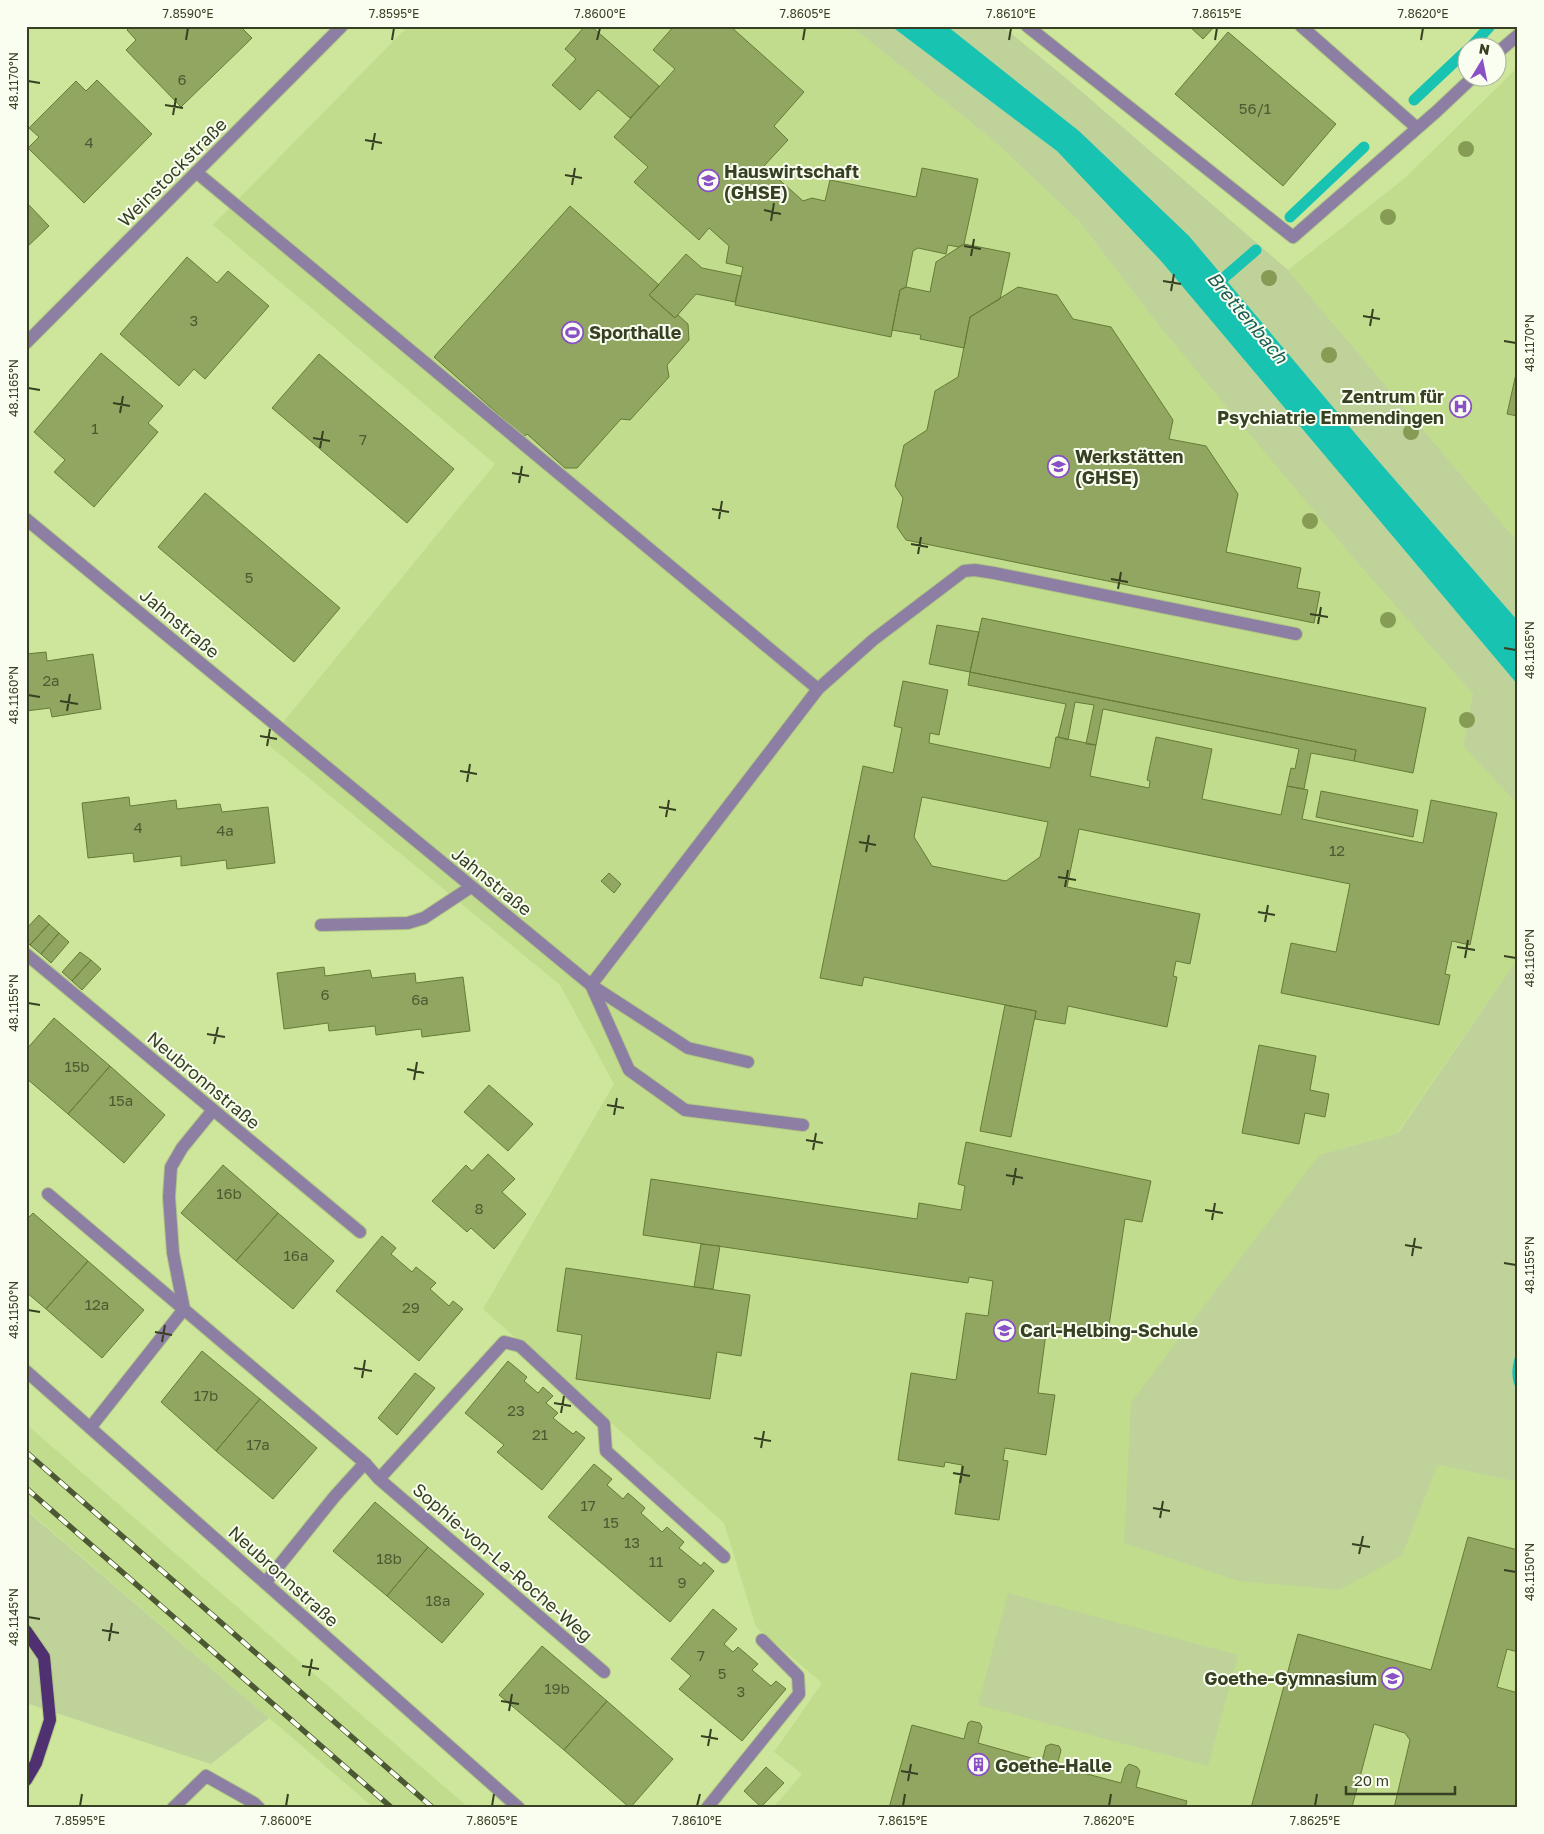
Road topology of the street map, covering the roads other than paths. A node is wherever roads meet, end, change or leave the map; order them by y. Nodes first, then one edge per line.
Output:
1 (342, 26) edge
2 (1027, 26) edge
3 (1301, 26) edge
4 (1518, 35) edge
5 (1506, 45) edge
6 (1461, 88) edge
7 (1416, 128) junction
8 (196, 172) junction
9 (26, 343) edge
10 (26, 519) edge
11 (1296, 634) dead end
12 (818, 689) junction
13 (471, 887) junction
14 (321, 925) dead end
15 (26, 954) edge
16 (591, 985) junction
17 (748, 1062) dead end
18 (213, 1110) junction
19 (803, 1125) dead end
20 (48, 1194) dead end
21 (360, 1232) dead end
22 (184, 1309) junction
23 (26, 1371) edge
24 (90, 1428) junction
25 (365, 1463) junction
26 (379, 1479) junction
27 (724, 1557) dead end
28 (265, 1583) junction
29 (26, 1631) edge
30 (762, 1640) dead end
31 (604, 1672) dead end
32 (26, 1780) edge
33 (172, 1808) edge
34 (260, 1808) edge
35 (519, 1808) edge
36 (706, 1808) edge

1 - 8 street, Weinstockstraße
2 - 7 street
3 - 7 street
4 - 5 street
6 - 7 street
8 - 9 street, Weinstockstraße
8 - 12 street
10 - 13 street, Jahnstraße
11 - 12 street
12 - 16 street
13 - 14 street
13 - 16 street, Jahnstraße
15 - 18 street, Neubronnstraße
16 - 17 street, Jahnstraße
16 - 19 street
18 - 21 street, Neubronnstraße
18 - 22 street
20 - 22 street, Sophie-von-La-Roche-Weg
22 - 24 street
22 - 25 street, Sophie-von-La-Roche-Weg
23 - 24 street, Neubronnstraße
24 - 28 street, Neubronnstraße
25 - 26 street, Sophie-von-La-Roche-Weg
25 - 28 street
26 - 27 street
26 - 31 street, Sophie-von-La-Roche-Weg
28 - 35 street, Neubronnstraße
29 - 32 main road
30 - 36 street
33 - 34 street

